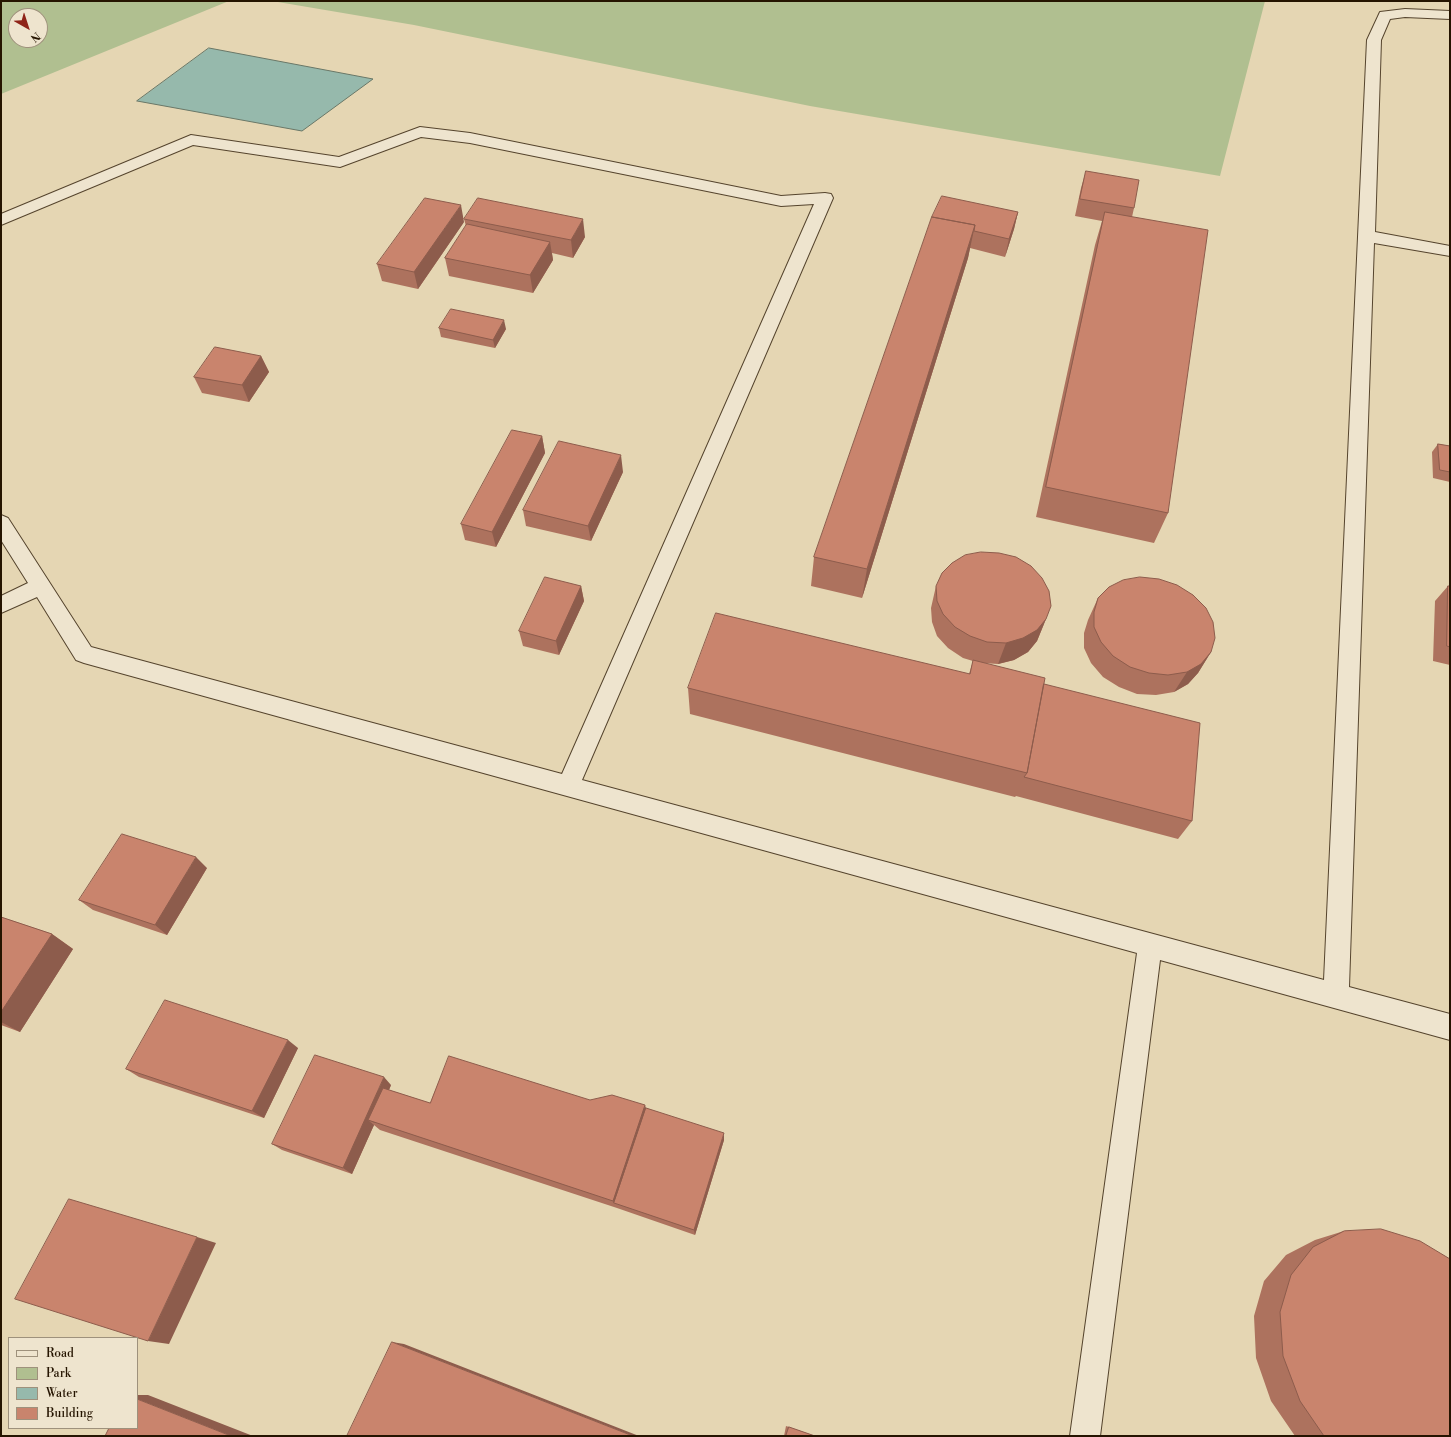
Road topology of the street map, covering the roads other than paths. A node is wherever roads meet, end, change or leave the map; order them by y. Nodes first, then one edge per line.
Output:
1 (1450, 16) edge
2 (1, 220) edge
3 (1367, 236) junction
4 (1450, 251) edge
5 (1, 523) edge
6 (40, 586) junction
7 (1, 605) edge
8 (568, 786) junction
9 (1150, 945) junction
10 (1336, 996) junction
11 (1450, 1027) edge
12 (1085, 1436) edge

1 - 3 street
2 - 8 street
3 - 4 street
3 - 10 street
5 - 6 street
6 - 7 street
6 - 8 street
8 - 9 street
9 - 10 street
9 - 12 street
10 - 11 street

